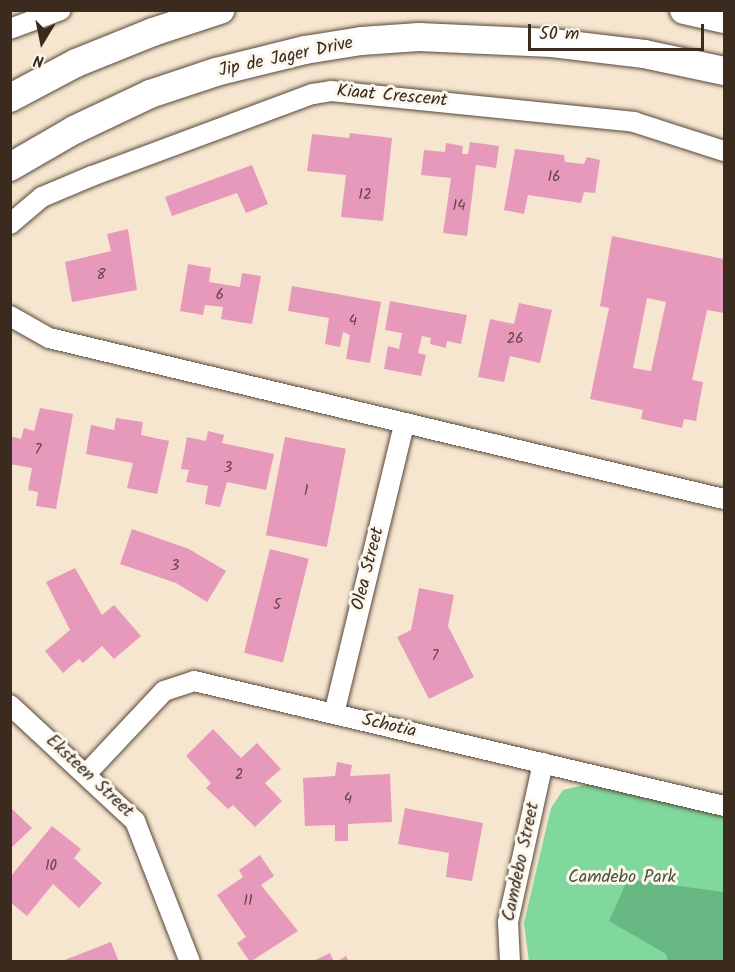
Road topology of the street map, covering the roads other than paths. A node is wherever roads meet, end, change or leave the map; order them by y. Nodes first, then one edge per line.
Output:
1 (61, 10) edge
2 (220, 10) edge
3 (684, 10) edge
4 (724, 19) edge
5 (10, 29) edge
6 (724, 71) edge
7 (10, 98) edge
8 (724, 151) edge
9 (10, 168) edge
10 (10, 224) edge
11 (10, 316) edge
12 (404, 424) junction
13 (724, 499) edge
14 (10, 705) edge
15 (334, 714) junction
16 (543, 764) junction
17 (87, 773) junction
18 (724, 806) edge
19 (190, 962) edge
20 (510, 962) edge

1 - 5 street
2 - 7 main road
3 - 4 main road
6 - 9 main road, Jip de Jager Drive
8 - 10 street, Kiaat Crescent
11 - 12 street
12 - 13 street
12 - 15 street, Olea Street
14 - 17 street, Eksteen Street
15 - 16 street, Schotia
15 - 17 street, Schotia
16 - 18 street, Schotia
16 - 20 street, Camdebo Street
17 - 19 street, Eksteen Street

